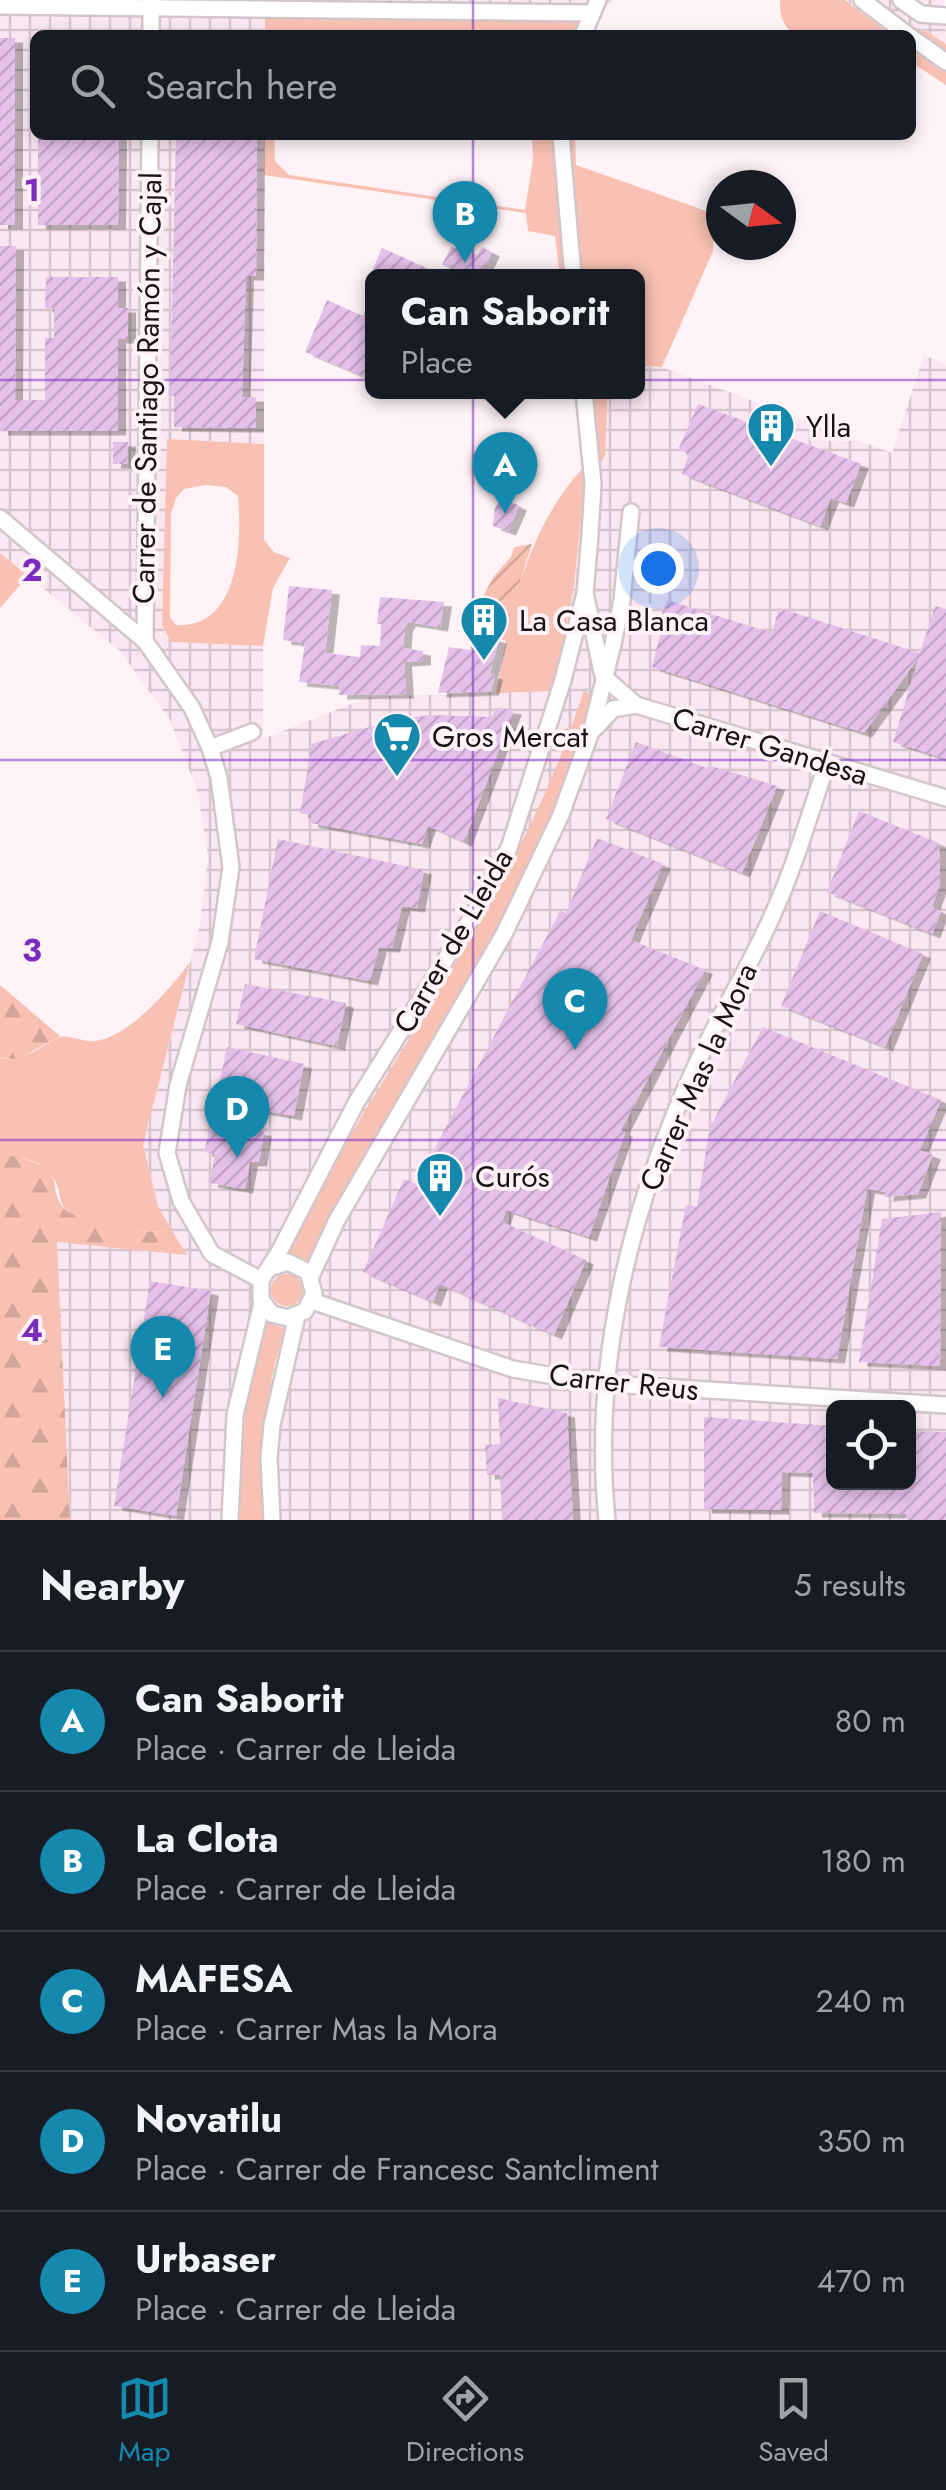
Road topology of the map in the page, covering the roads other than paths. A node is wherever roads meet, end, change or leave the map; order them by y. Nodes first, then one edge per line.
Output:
1 (862, 0) edge
2 (902, 0) edge
3 (152, 3) edge
4 (391, 4) edge
5 (0, 6) edge
6 (594, 6) edge
7 (946, 16) edge
8 (151, 30) edge
9 (585, 30) edge
10 (901, 30) edge
11 (916, 41) edge
12 (946, 62) edge
13 (150, 140) edge
14 (561, 140) edge
15 (573, 269) edge
16 (585, 399) edge
17 (630, 512) dead end
18 (0, 518) edge
19 (585, 594) junction
20 (145, 641) junction
21 (603, 676) junction
22 (636, 705) junction
23 (252, 732) dead end
24 (591, 732) junction
25 (210, 748) junction
26 (827, 763) junction
27 (946, 798) edge
28 (265, 1274) junction
29 (311, 1276) junction
30 (312, 1301) junction
31 (262, 1303) junction
32 (297, 1316) junction
33 (607, 1385) junction
34 (946, 1405) edge
35 (230, 1520) edge
36 (272, 1520) edge
37 (607, 1520) edge

1 - 10 street
2 - 7 street
3 - 4 street
3 - 5 street
3 - 8 street
4 - 6 street
6 - 9 street
11 - 12 street
13 - 20 street, Carrer de Santiago Ramón y Cajal
14 - 15 street
16 - 19 street, Carrer de Lleida
17 - 21 street, Carrer de Lleida
18 - 20 street
19 - 21 street, Carrer de Lleida
19 - 28 street, Carrer de Lleida
20 - 25 street
21 - 22 street, Carrer Gandesa
21 - 24 street, Carrer de Lleida
22 - 24 street
22 - 26 street, Carrer Gandesa
23 - 25 street
24 - 29 street, Carrer de Lleida
25 - 28 street
26 - 27 street, Carrer Gandesa
26 - 33 street, Carrer Mas la Mora
28 - 29 street
28 - 31 street
29 - 30 street
30 - 32 street
30 - 33 street, Carrer Reus
31 - 32 street
31 - 35 street
32 - 36 street
33 - 34 street, Carrer Reus
33 - 37 street, Carrer Mas la Mora

